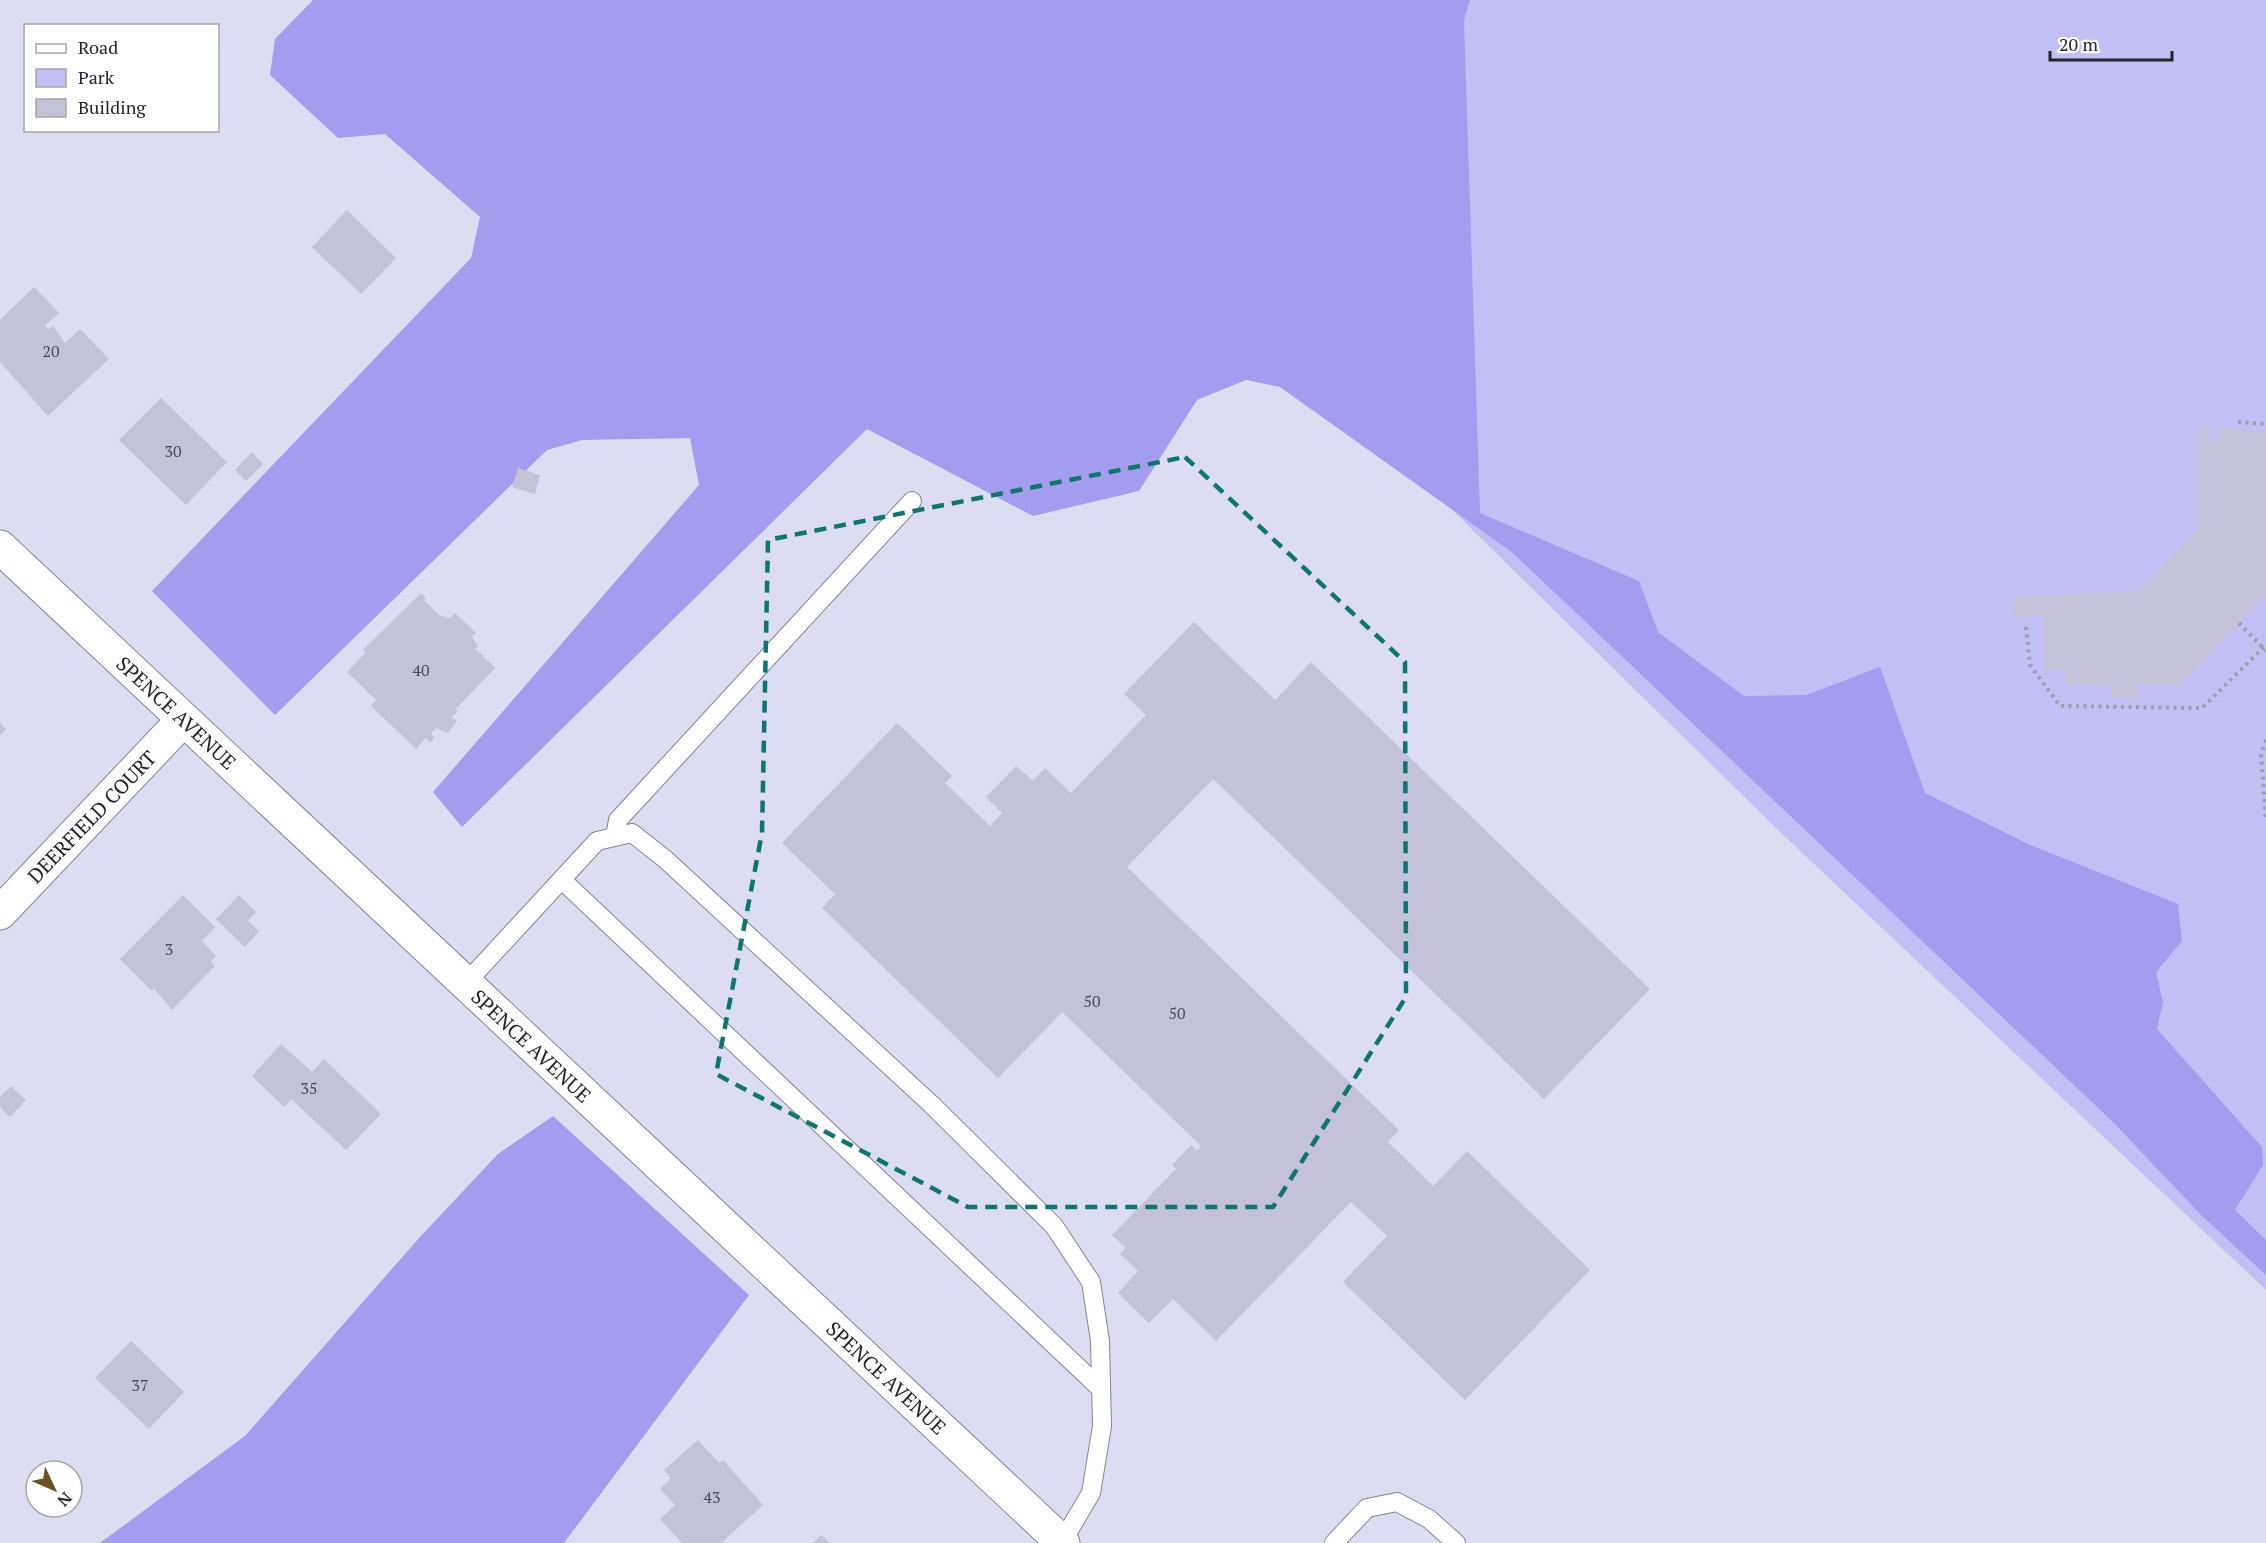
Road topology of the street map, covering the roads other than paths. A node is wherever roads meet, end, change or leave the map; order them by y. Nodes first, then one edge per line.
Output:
1 (912, 501) dead end
2 (0, 547) edge
3 (183, 720) junction
4 (615, 837) junction
5 (562, 880) junction
6 (0, 913) edge
7 (465, 984) junction
8 (1101, 1389) junction
9 (1062, 1543) edge
10 (1335, 1543) edge
11 (1456, 1543) edge

1 - 4 lane
2 - 3 street, SPENCE AVENUE
3 - 6 street, DEERFIELD COURT
3 - 7 street, SPENCE AVENUE
4 - 5 lane
4 - 8 lane
5 - 7 lane
5 - 8 lane
7 - 9 street, SPENCE AVENUE
8 - 9 lane
10 - 11 lane

